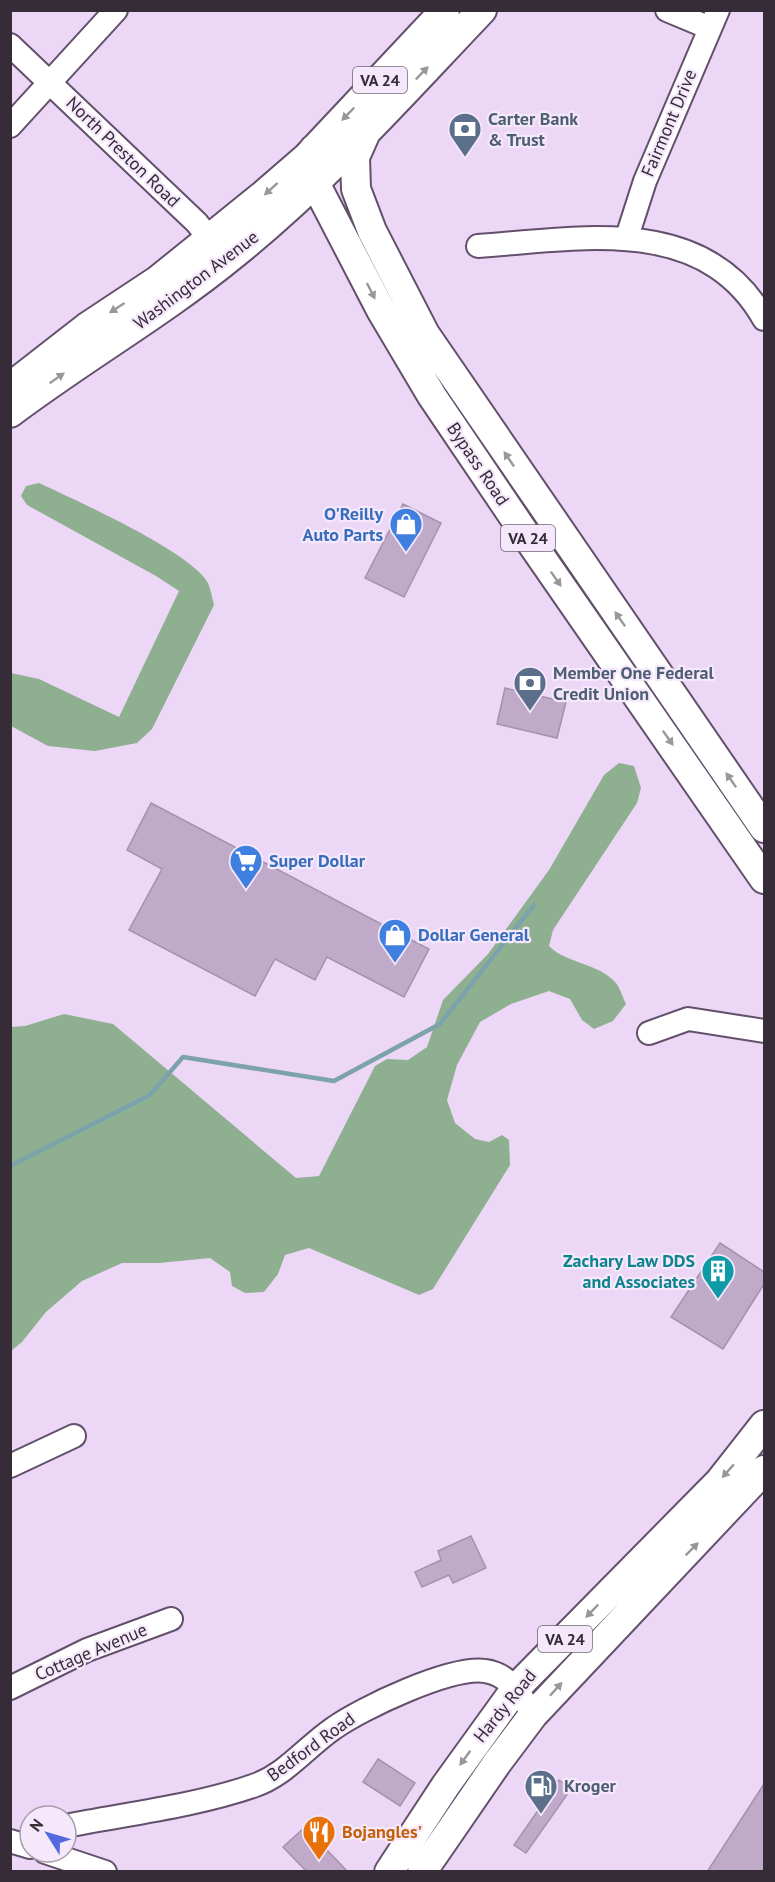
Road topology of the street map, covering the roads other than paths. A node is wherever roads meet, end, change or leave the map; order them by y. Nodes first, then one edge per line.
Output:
1 (116, 10) edge
2 (445, 10) edge
3 (482, 10) edge
4 (667, 10) edge
5 (714, 19) edge
6 (10, 45) edge
7 (50, 83) junction
8 (10, 126) edge
9 (367, 130) junction
10 (319, 168) junction
11 (627, 237) junction
12 (210, 240) junction
13 (478, 246) dead end
14 (213, 271) junction
15 (417, 319) junction
16 (765, 319) edge
17 (10, 387) edge
18 (10, 413) edge
19 (765, 828) edge
20 (765, 879) edge
21 (765, 1030) edge
22 (649, 1034) dead end
23 (765, 1425) edge
24 (74, 1436) dead end
25 (10, 1466) edge
26 (765, 1470) edge
27 (171, 1619) dead end
28 (10, 1688) edge
29 (516, 1688) junction
30 (533, 1715) junction
31 (78, 1823) edge
32 (78, 1863) edge
33 (105, 1872) edge
34 (389, 1872) edge
35 (422, 1872) edge

1 - 7 street
2 -> 10 main road, VA 24
9 -> 3 main road, VA 24
4 - 5 street
5 - 11 street, Fairmont Drive
6 - 7 street, North Preston Road
7 - 8 street
7 - 12 street, North Preston Road
9 - 10 main road, Washington Avenue
9 - 15 main road, Bypass Road / VA 24
10 -> 12 main road, Washington Avenue
10 - 14 main road, Washington Avenue
10 - 15 main road
10 -> 20 main road, Bypass Road / VA 24
11 - 13 street
11 - 16 street
12 - 14 street
12 -> 17 main road, Washington Avenue
18 -> 14 main road, Washington Avenue
19 -> 15 main road, Bypass Road / VA 24
21 - 22 street
23 -> 29 main road, Hardy Road / VA 24
24 - 25 street
30 -> 26 main road, Hardy Road / VA 24
27 - 28 street, Cottage Avenue
29 - 30 street, Bedford Road
29 - 31 street, Bedford Road
29 -> 34 main road, Hardy Road / VA 24
30 - 35 main road, Hardy Road / VA 24
32 - 33 street

